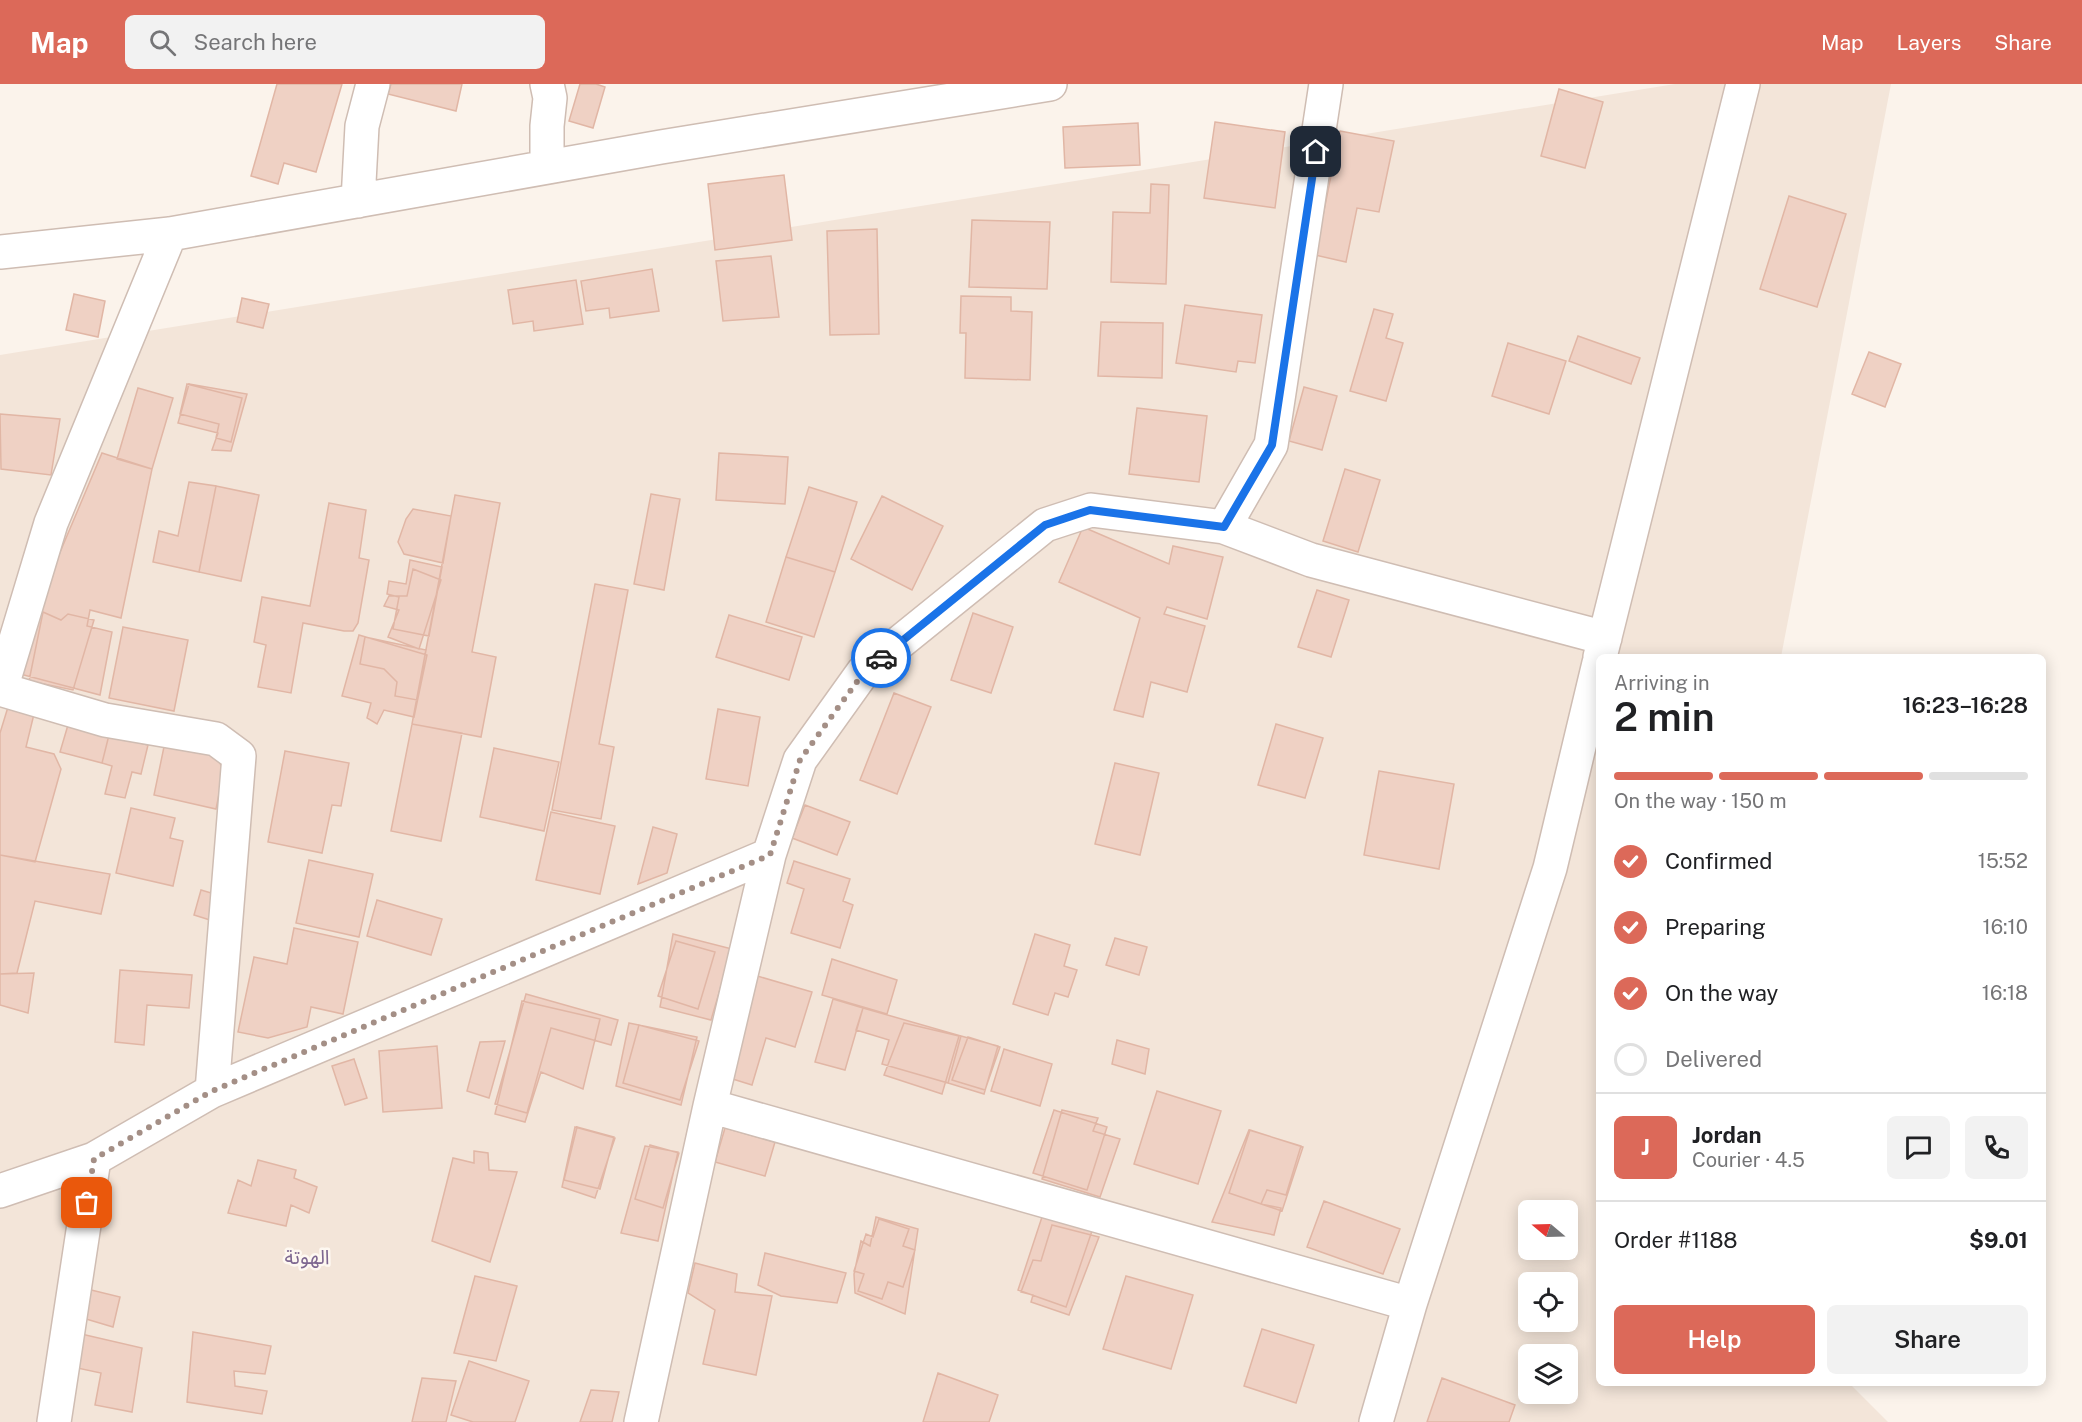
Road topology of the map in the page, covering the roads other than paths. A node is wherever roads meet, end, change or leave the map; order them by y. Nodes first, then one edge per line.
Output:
1 (373, 84) edge
2 (547, 84) edge
3 (1050, 84) edge
4 (1326, 84) edge
5 (1743, 84) edge
6 (547, 167) junction
7 (358, 201) junction
8 (170, 234) junction
9 (0, 252) edge
10 (1224, 527) junction
11 (1602, 653) edge
12 (1596, 678) edge
13 (0, 689) edge
14 (770, 855) junction
15 (212, 1091) junction
16 (710, 1106) junction
17 (94, 1159) junction
18 (0, 1191) edge
19 (1410, 1304) junction
20 (54, 1422) edge
21 (641, 1422) edge
22 (1376, 1422) edge

1 - 7 street
2 - 6 street
3 - 6 street
4 - 10 street
5 - 11 street
6 - 7 street
7 - 8 street
8 - 9 street
8 - 13 street
10 - 11 street
10 - 14 street
12 - 19 street
13 - 15 street
14 - 15 street
14 - 16 street
15 - 17 street
16 - 19 street
16 - 21 street
17 - 18 street
17 - 20 street
19 - 22 street

